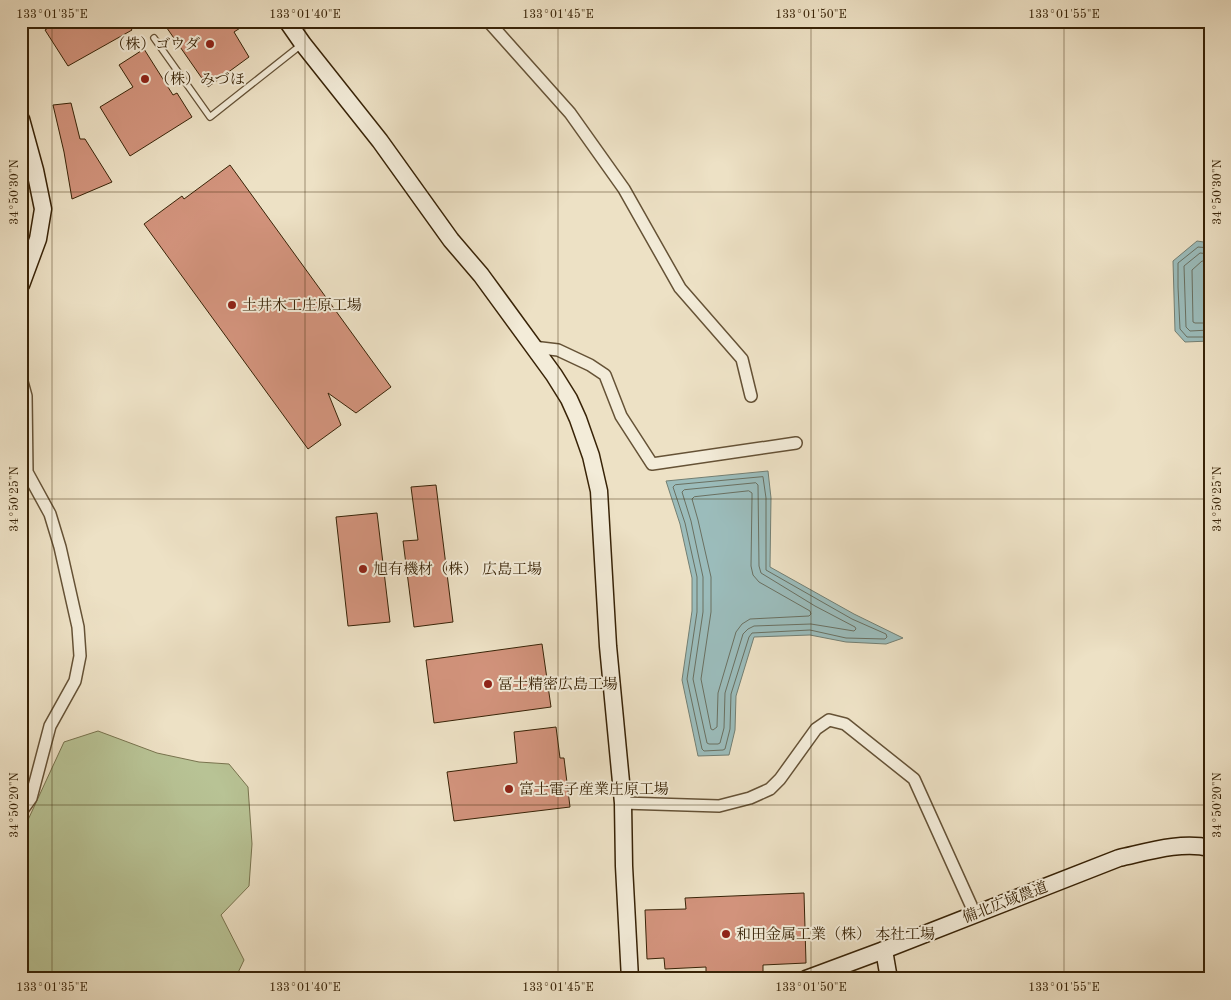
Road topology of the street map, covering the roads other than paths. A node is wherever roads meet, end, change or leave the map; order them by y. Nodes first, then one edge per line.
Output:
1 (287, 21) edge
2 (488, 21) edge
3 (154, 38) dead end
4 (303, 44) junction
5 (21, 119) edge
6 (21, 285) edge
7 (533, 347) junction
8 (21, 378) edge
9 (751, 396) dead end
10 (796, 444) dead end
11 (622, 803) junction
12 (21, 812) edge
13 (1210, 848) edge
14 (975, 914) junction
15 (884, 950) junction
16 (630, 979) edge
17 (806, 979) edge
18 (889, 979) edge

1 - 4 street
2 - 9 street
3 - 4 lane
4 - 7 street
5 - 6 street
7 - 10 street
7 - 11 street
8 - 12 street
11 - 14 street
11 - 16 street
13 - 14 street, 備北広域農道
14 - 15 street, 備北広域農道
15 - 17 street, 備北広域農道
15 - 18 street

